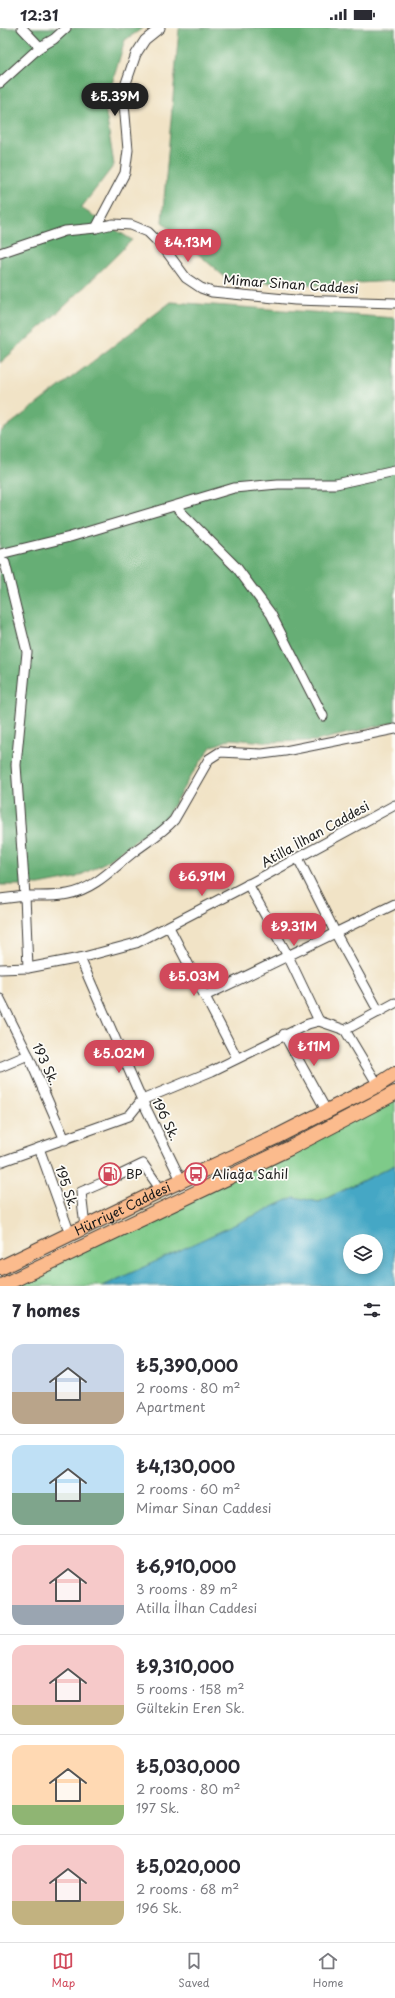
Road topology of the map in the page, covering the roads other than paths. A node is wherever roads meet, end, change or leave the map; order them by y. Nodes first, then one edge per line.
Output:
1 (22, 28) edge
2 (66, 28) edge
3 (160, 28) edge
4 (40, 47) junction
5 (0, 83) edge
6 (96, 228) junction
7 (0, 252) edge
8 (395, 303) edge
9 (395, 471) edge
10 (175, 506) junction
11 (0, 554) edge
12 (0, 559) edge
13 (323, 716) dead end
14 (395, 729) edge
15 (395, 805) edge
16 (298, 858) junction
17 (248, 884) junction
18 (25, 896) junction
19 (0, 899) edge
20 (395, 904) edge
21 (169, 927) junction
22 (336, 934) junction
23 (288, 956) junction
24 (80, 958) junction
25 (28, 968) junction
26 (0, 969) edge
27 (205, 996) junction
28 (0, 999) edge
29 (395, 1003) edge
30 (379, 1012) junction
31 (3, 1014) edge
32 (319, 1021) junction
33 (345, 1030) junction
34 (284, 1034) junction
35 (28, 1055) junction
36 (237, 1058) junction
37 (0, 1067) edge
38 (395, 1074) edge
39 (378, 1085) junction
40 (395, 1094) edge
41 (142, 1100) junction
42 (326, 1110) junction
43 (65, 1140) junction
44 (39, 1148) junction
45 (0, 1162) edge
46 (120, 1174) tunnel mouth
47 (181, 1180) junction
48 (104, 1182) tunnel mouth
49 (161, 1190) junction
50 (85, 1227) junction
51 (70, 1234) junction
52 (0, 1268) edge
53 (1, 1286) edge

1 - 4 street
2 - 4 street
3 - 6 street
4 - 5 street
6 - 7 street, Mimar Sinan Caddesi
6 - 8 street, Mimar Sinan Caddesi
9 - 10 street
10 - 11 street
10 - 13 street
12 - 18 street
14 - 18 street
15 - 16 street, Atilla İlhan Caddesi
16 - 17 street, Atilla İlhan Caddesi
16 - 22 street
17 - 21 street, Atilla İlhan Caddesi
17 - 23 street
18 - 19 street
18 - 25 street
20 - 22 street
21 - 24 street, Atilla İlhan Caddesi
21 - 27 street
22 - 23 street
22 - 30 street
23 - 27 street
23 - 32 street
24 - 25 street, Atilla İlhan Caddesi
24 - 41 street, 196 Sk.
25 - 26 street, Atilla İlhan Caddesi
27 - 36 street
28 - 31 street, 193 Sk.
29 - 30 street
30 - 33 street
31 - 35 street, 193 Sk.
32 - 33 street
32 - 34 street
33 - 39 street
34 - 36 street
34 - 42 street
35 - 37 street
35 - 43 street, 193 Sk.
36 - 41 street
38 - 39 highway, Hürriyet Caddesi
39 - 42 highway, Hürriyet Caddesi
40 - 53 highway, Hürriyet Caddesi
41 - 43 street
41 - 47 street, 196 Sk.
42 - 47 highway, Hürriyet Caddesi
43 - 44 street
44 - 45 street
44 - 51 street, 195 Sk.
46 - 49 street
47 - 49 highway, Hürriyet Caddesi
48 - 50 street
49 - 50 highway, Hürriyet Caddesi
50 - 51 highway, Hürriyet Caddesi
51 - 52 highway, Hürriyet Caddesi

